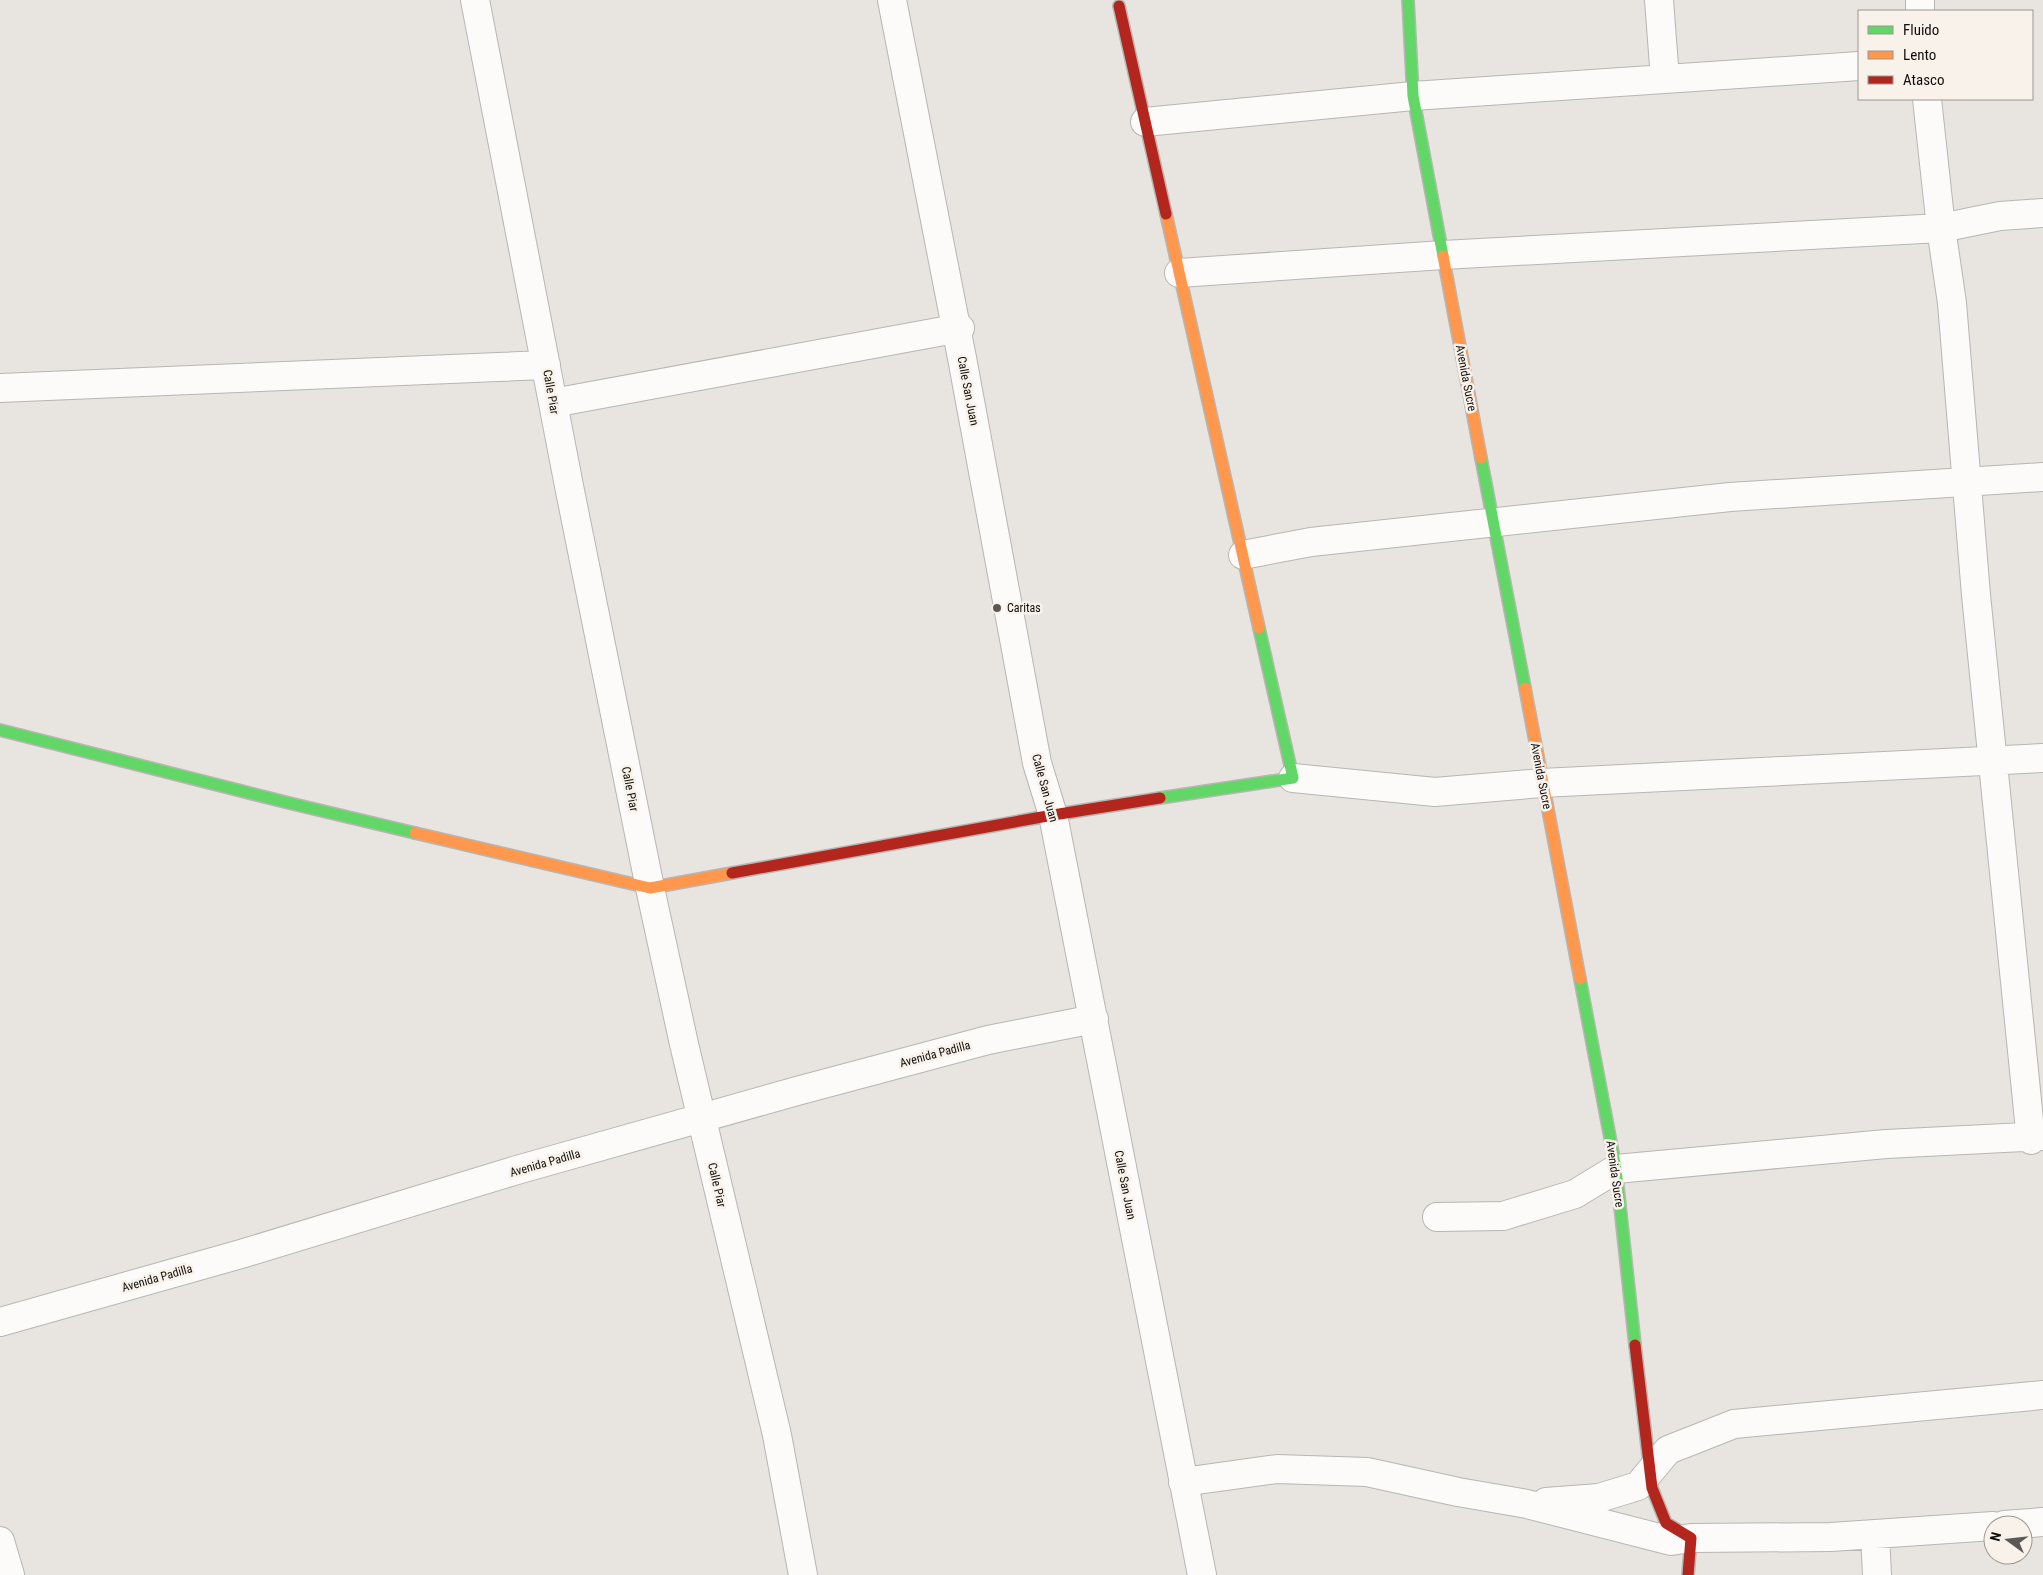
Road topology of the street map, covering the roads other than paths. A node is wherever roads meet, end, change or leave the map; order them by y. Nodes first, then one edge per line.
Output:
1 (475, 0) edge
2 (892, 0) edge
3 (1408, 0) edge
4 (1659, 0) edge
5 (1120, 6) dead end
6 (1858, 66) edge
7 (1665, 79) junction
8 (1413, 96) junction
9 (1927, 100) edge
10 (1146, 122) junction
11 (2043, 213) edge
12 (1941, 228) junction
13 (1443, 255) junction
14 (1179, 273) junction
15 (958, 328) junction
16 (546, 365) junction
17 (0, 388) edge
18 (553, 403) junction
19 (2043, 478) edge
20 (1967, 482) junction
21 (1493, 523) junction
22 (1243, 555) junction
23 (0, 730) edge
24 (2043, 758) edge
25 (1993, 761) junction
26 (1293, 778) junction
27 (1542, 783) junction
28 (1053, 815) junction
29 (650, 888) junction
30 (1094, 1019) junction
31 (702, 1118) junction
32 (2035, 1138) edge
33 (1616, 1169) junction
34 (1437, 1217) dead end
35 (0, 1322) edge
36 (2043, 1395) edge
37 (1650, 1472) junction
38 (1183, 1482) junction
39 (1527, 1504) junction
40 (1983, 1527) edge
41 (1875, 1535) junction
42 (1691, 1538) junction
43 (0, 1541) edge
44 (10, 1575) edge
45 (803, 1575) edge
46 (1202, 1575) edge
47 (1688, 1575) edge
48 (1877, 1575) edge

1 - 16 street, Calle Piar
2 - 15 street, Calle San Juan
3 - 8 street, Avenida Sucre
4 - 7 street
5 - 10 street
6 - 7 street
7 - 8 street
8 - 10 street
8 - 13 street, Avenida Sucre
9 - 12 street
10 - 14 street
11 - 12 street
12 - 13 street
12 - 20 street
13 - 14 street
13 - 21 street, Avenida Sucre
14 - 22 street
15 - 18 street
15 - 28 street, Calle San Juan
16 - 17 street
16 - 18 street, Calle Piar
18 - 29 street, Calle Piar
19 - 20 street
20 - 21 street
20 - 25 street
21 - 22 street
21 - 27 street, Avenida Sucre
22 - 26 street
23 - 29 street
24 - 25 street
25 - 27 street
25 - 32 street
26 - 27 street
26 - 28 street
27 - 33 street, Avenida Sucre
28 - 29 street
28 - 30 street, Calle San Juan
29 - 31 street, Calle Piar
30 - 31 street, Avenida Padilla
30 - 38 street, Calle San Juan
31 - 35 street, Avenida Padilla
31 - 45 street, Calle Piar
32 - 33 street
33 - 34 street
33 - 37 street, Avenida Sucre
36 - 37 street
37 - 39 street
37 - 42 street, Avenida Sucre
38 - 39 street
38 - 46 street, Calle San Juan
39 - 42 street
40 - 41 street
41 - 42 street
41 - 48 street
42 - 47 street
43 - 44 street

